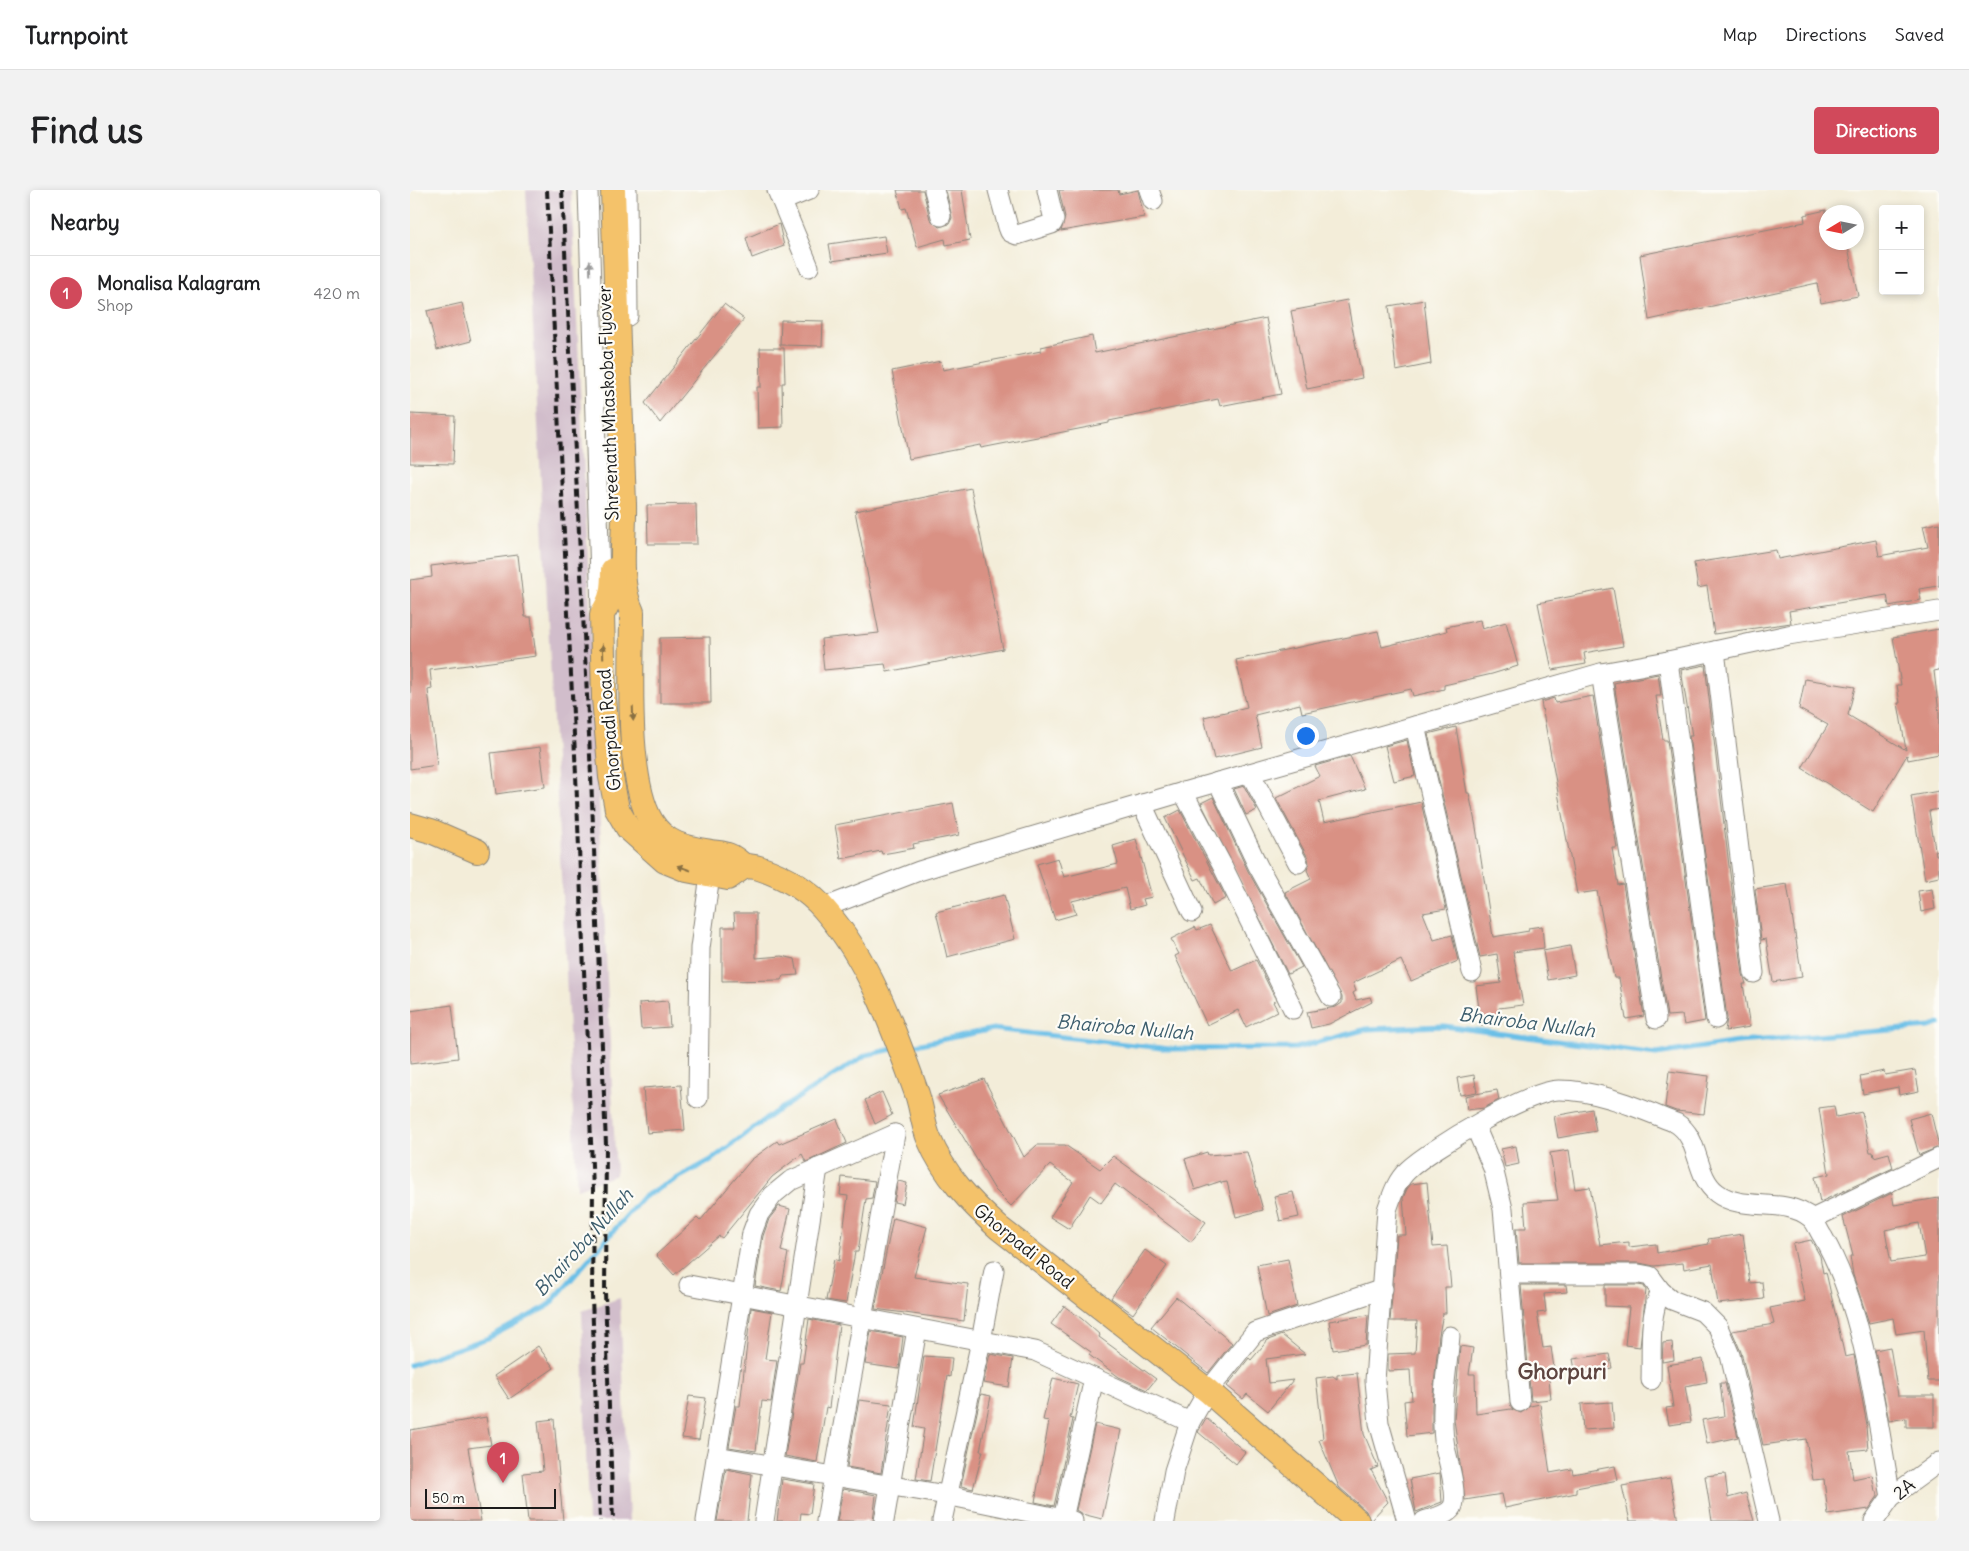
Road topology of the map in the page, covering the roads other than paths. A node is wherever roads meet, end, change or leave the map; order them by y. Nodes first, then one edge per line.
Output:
1 (588, 190) edge
2 (602, 190) edge
3 (613, 190) edge
4 (627, 190) edge
5 (810, 190) edge
6 (934, 190) edge
7 (998, 190) edge
8 (1047, 190) edge
9 (779, 195) edge
10 (941, 216) dead end
11 (809, 267) dead end
12 (619, 586) junction
13 (1939, 611) edge
14 (632, 612) junction
15 (602, 614) junction
16 (1715, 651) junction
17 (1668, 662) junction
18 (1601, 673) junction
19 (1415, 726) junction
20 (1250, 774) junction
21 (1218, 782) junction
22 (1183, 792) junction
23 (1142, 804) junction
24 (410, 825) edge
25 (642, 828) junction
26 (477, 851) dead end
27 (1298, 863) dead end
28 (745, 866) junction
29 (710, 875) junction
30 (823, 908) junction
31 (1192, 912) dead end
32 (1472, 972) dead end
33 (1754, 973) dead end
34 (1331, 998) dead end
35 (1293, 1009) dead end
36 (1656, 1019) dead end
37 (1716, 1019) dead end
38 (698, 1098) dead end
39 (1475, 1126) junction
40 (1939, 1158) edge
41 (818, 1168) junction
42 (1812, 1219) junction
43 (994, 1270) dead end
44 (1509, 1274) junction
45 (689, 1286) dead end
46 (1383, 1289) junction
47 (1661, 1291) junction
48 (742, 1295) junction
49 (797, 1306) junction
50 (862, 1318) junction
51 (917, 1329) junction
52 (1450, 1336) dead end
53 (981, 1341) junction
54 (1094, 1378) junction
55 (1651, 1380) dead end
56 (1208, 1390) junction
57 (1520, 1402) dead end
58 (1190, 1422) junction
59 (716, 1456) junction
60 (1939, 1462) edge
61 (772, 1466) junction
62 (834, 1477) junction
63 (890, 1486) junction
64 (946, 1495) junction
65 (1891, 1497) junction
66 (1043, 1518) edge
67 (1068, 1520) edge
68 (706, 1521) edge
69 (764, 1521) edge
70 (826, 1521) edge
71 (884, 1521) edge
72 (942, 1521) edge
73 (1165, 1521) edge
74 (1358, 1521) edge
75 (1407, 1521) edge
76 (1424, 1521) edge
77 (1769, 1521) edge
78 (1874, 1521) edge

15 -> 1 street
2 - 12 main road, Shreenath Mhaskoba Flyover
3 - 12 main road, Shreenath Mhaskoba Flyover
4 - 14 street
5 - 9 street
6 - 10 street
7 - 8 street
9 - 11 street
12 - 14 main road, Shreenath Mhaskoba Flyover
12 - 15 main road, Shreenath Mhaskoba Flyover
13 - 16 street
14 -> 25 main road, Ghorpadi Road
25 -> 15 main road, Ghorpadi Road
16 - 17 street
16 - 33 street
17 - 18 street
17 - 37 street
18 - 19 street
18 - 36 street
19 - 20 street
19 - 32 street
20 - 21 street
20 - 27 street
21 - 22 street
21 - 34 street
22 - 23 street
22 - 35 street
23 - 30 street
23 - 31 street
24 - 26 main road
25 - 28 main road, Ghorpadi Road
29 -> 25 main road, Ghorpadi Road
28 - 29 main road, Ghorpadi Road
28 - 30 main road, Ghorpadi Road
29 - 38 street
30 - 56 main road, Ghorpadi Road
39 - 42 street
39 - 44 street
39 - 46 street
40 - 42 street
41 - 48 street
41 - 49 street
41 - 50 street
42 - 65 street
43 - 53 street
44 - 47 street
44 - 57 street
45 - 48 street
46 - 56 street
46 - 75 street
47 - 55 street
47 - 77 street
48 - 49 street
48 - 59 street
49 - 50 street
49 - 61 street
50 - 51 street
50 - 62 street
51 - 53 street
51 - 63 street
52 - 76 street
53 - 54 street
53 - 64 street
54 - 58 street
54 - 67 street
56 - 58 street
56 - 74 main road, Ghorpadi Road
58 - 73 street
59 - 61 street
59 - 68 street
60 - 65 street, 2A
61 - 62 street
61 - 69 street
62 - 63 street
62 - 70 street
63 - 64 street
63 - 71 street
64 - 66 street
64 - 72 street
65 - 78 street, 2A
66 - 67 street

